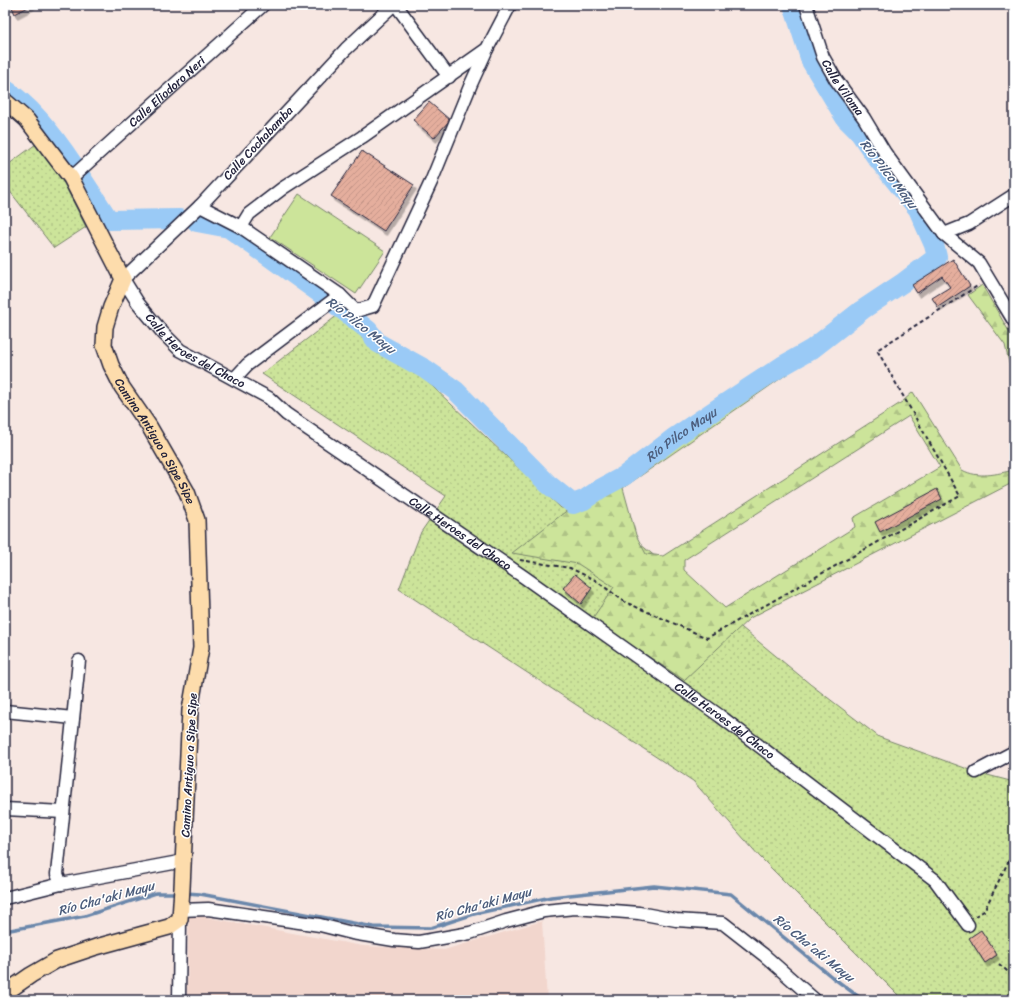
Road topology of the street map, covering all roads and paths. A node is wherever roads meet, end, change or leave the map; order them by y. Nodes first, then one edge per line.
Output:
1 (263, 5) edge
2 (393, 5) edge
3 (396, 5) edge
4 (510, 5) edge
5 (806, 5) edge
6 (487, 49) junction
7 (449, 77) junction
8 (5, 101) edge
9 (71, 178) junction
10 (1014, 195) edge
11 (200, 206) junction
12 (241, 227) junction
13 (944, 234) junction
14 (123, 279) junction
15 (988, 279) junction
16 (340, 295) junction
17 (1014, 321) edge
18 (234, 379) junction
19 (515, 559) dead end
20 (79, 661) dead end
21 (5, 711) edge
22 (73, 718) junction
23 (1014, 752) edge
24 (976, 772) dead end
25 (5, 809) edge
26 (63, 812) junction
27 (1014, 842) edge
28 (184, 861) junction
29 (61, 884) junction
30 (5, 898) edge
31 (180, 911) junction
32 (967, 923) joint
33 (999, 964) dead end
34 (1014, 970) edge
35 (1010, 974) junction
36 (1014, 977) edge
37 (5, 992) edge
38 (179, 1000) edge
39 (816, 1000) edge

1 - 9 street, Calle Eliodoro Neri
2 - 11 street, Calle Cochabamba
3 - 7 street
4 - 6 street
5 - 13 street, Calle Viloma
6 - 7 street
6 - 16 street
7 - 12 street
8 - 9 main road, Calle Heroes del Chaco
9 - 14 main road, Calle Heroes del Chaco
10 - 13 street
11 - 12 street
11 - 14 street, Calle Cochabamba
12 - 16 street
13 - 15 street, Calle Viloma
14 - 18 street, Calle Heroes del Chaco
14 - 28 main road, Camino Antiguo a Sipe Sipe
15 - 17 street, Calle Viloma
15 - 19 path
16 - 18 street
18 - 32 street, Calle Heroes del Chaco
20 - 22 street
21 - 22 street
22 - 26 street
23 - 24 street
25 - 26 street
26 - 29 street
27 - 32 path
28 - 29 street
28 - 31 main road, Camino Antiguo a Sipe Sipe
29 - 30 street
31 - 37 main road
31 - 38 street
31 - 39 street
33 - 35 path
34 - 35 path
35 - 36 path

